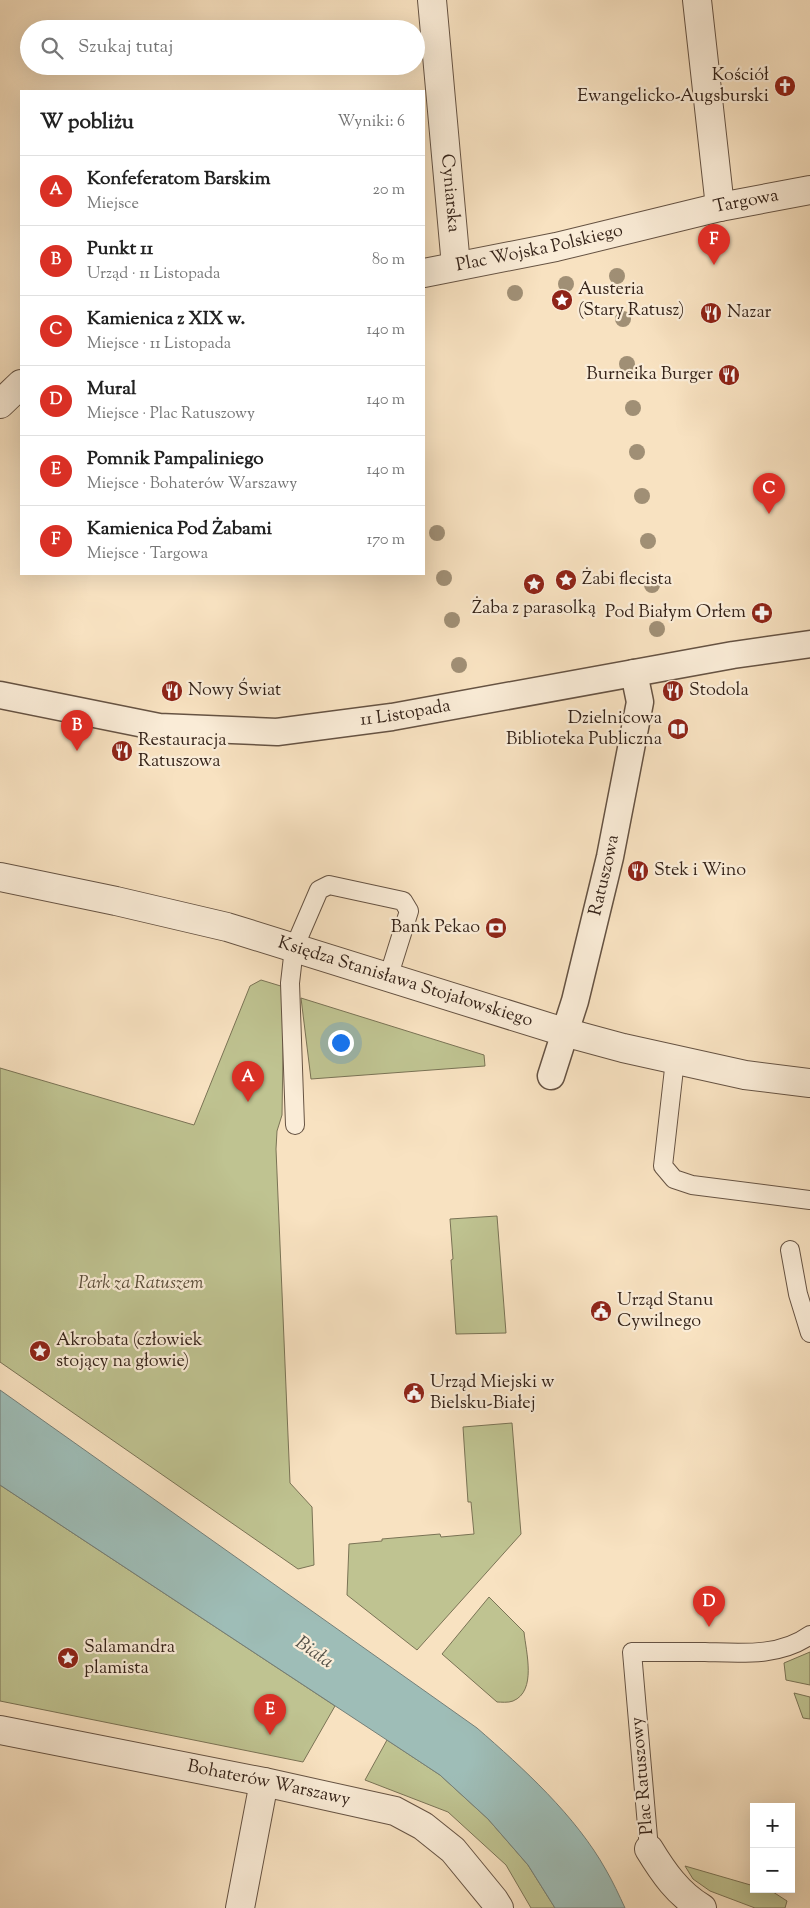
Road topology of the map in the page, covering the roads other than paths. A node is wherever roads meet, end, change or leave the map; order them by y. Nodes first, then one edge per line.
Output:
1 (432, 0) edge
2 (697, 0) edge
3 (810, 190) edge
4 (720, 207) junction
5 (654, 223) joint
6 (456, 266) junction
7 (425, 273) edge
8 (20, 385) edge
9 (0, 404) edge
10 (810, 644) edge
11 (634, 673) junction
12 (0, 695) edge
13 (0, 878) edge
14 (294, 948) junction
15 (388, 978) junction
16 (564, 1032) junction
17 (675, 1060) junction
18 (551, 1076) dead end
19 (810, 1083) edge
20 (295, 1125) dead end
21 (810, 1200) edge
22 (790, 1250) dead end
23 (810, 1333) edge
24 (810, 1635) edge
25 (0, 1730) edge
26 (264, 1782) junction
27 (649, 1849) joint
28 (240, 1908) edge
29 (499, 1908) edge
30 (702, 1908) edge

1 - 6 street, Cyniarska
2 - 4 street
3 - 4 street, Targowa
4 - 5 street, Targowa
5 - 6 street, Plac Wojska Polskiego
6 - 7 street, Plac Wojska Polskiego
8 - 9 street
10 - 11 street, 11 Listopada
11 - 12 street, 11 Listopada
11 - 16 street, Ratuszowa
13 - 14 street, Księdza Stanisława Stojałowskiego
14 - 15 street, Księdza Stanisława Stojałowskiego
14 - 15 lane
14 - 20 lane
15 - 16 street, Księdza Stanisława Stojałowskiego
16 - 17 street, Księdza Stanisława Stojałowskiego
16 - 18 street, Ratuszowa
17 - 19 street, Księdza Stanisława Stojałowskiego
17 - 21 lane
22 - 23 lane
24 - 27 lane, Plac Ratuszowy
25 - 26 street, Bohaterów Warszawy
26 - 28 street
26 - 29 street, Bohaterów Warszawy
27 - 30 street, Plac Ratuszowy

